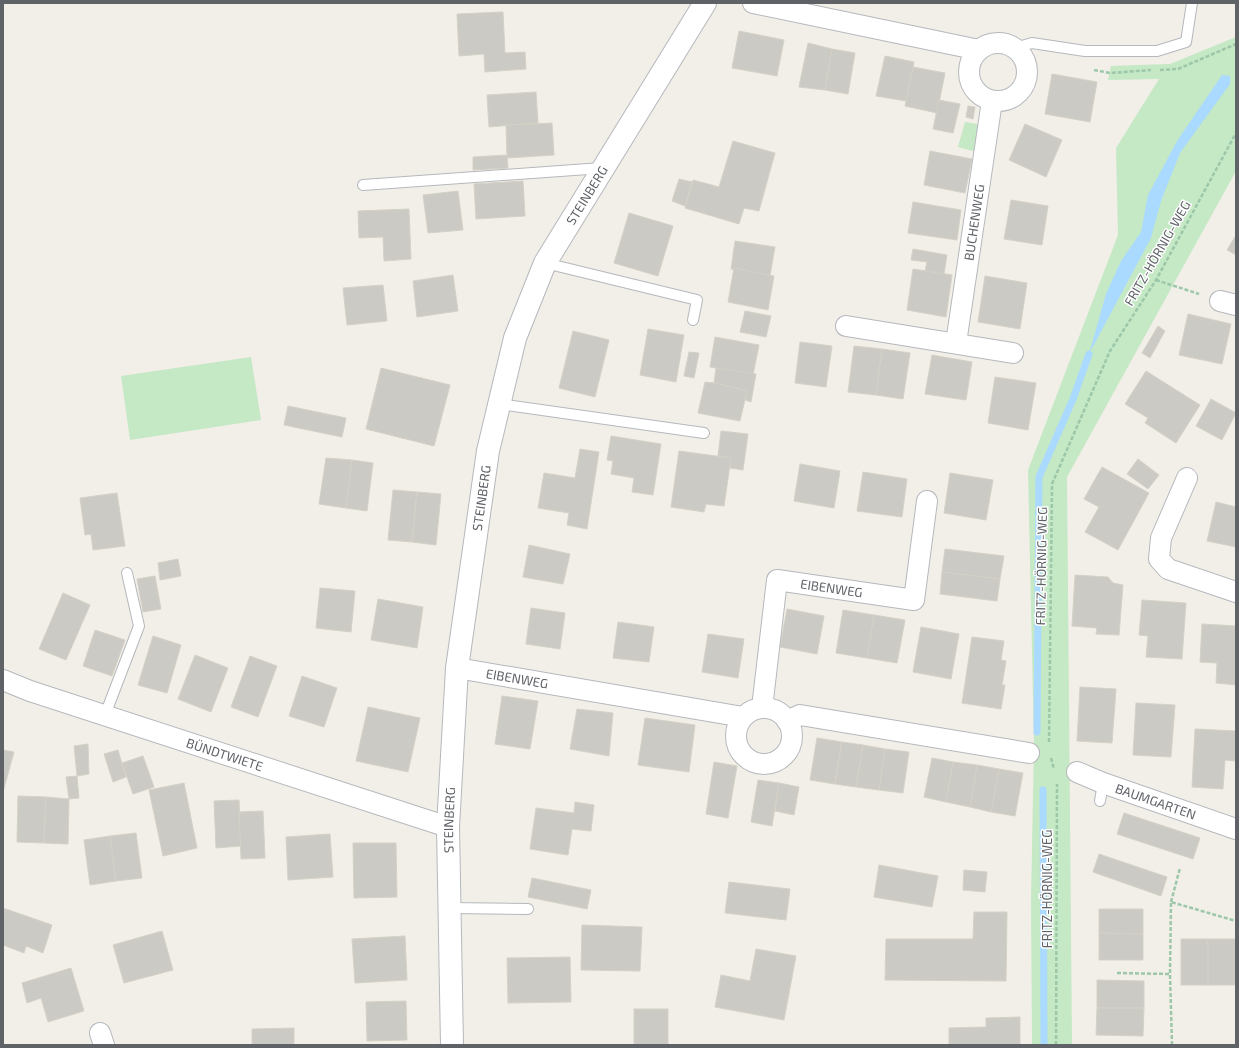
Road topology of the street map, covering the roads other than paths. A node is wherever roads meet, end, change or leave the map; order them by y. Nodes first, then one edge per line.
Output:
1 (705, 3) edge
2 (753, 3) edge
3 (1192, 3) edge
4 (1015, 48) junction
5 (979, 50) junction
6 (992, 101) junction
7 (603, 168) junction
8 (363, 185) dead end
9 (545, 263) junction
10 (693, 320) dead end
11 (846, 326) dead end
12 (956, 343) junction
13 (1013, 353) dead end
14 (499, 404) junction
15 (704, 433) dead end
16 (1187, 478) dead end
17 (927, 501) dead end
18 (127, 574) dead end
19 (1236, 592) edge
20 (457, 668) junction
21 (3, 680) edge
22 (762, 708) junction
23 (105, 715) junction
24 (743, 717) junction
25 (787, 721) junction
26 (1029, 753) dead end
27 (1077, 772) dead end
28 (448, 827) junction
29 (1236, 829) edge
30 (449, 908) junction
31 (528, 909) dead end
32 (452, 1045) edge

1 - 7 street, STEINBERG
2 - 5 street
3 - 4 lane
4 - 5 street
4 - 6 street
5 - 6 street
6 - 12 street, BUCHENWEG
7 - 8 lane
7 - 9 street, STEINBERG
9 - 10 lane
9 - 14 street, STEINBERG
11 - 12 street
12 - 13 street
14 - 15 lane
14 - 20 street, STEINBERG
16 - 19 street
17 - 22 street, EIBENWEG
18 - 23 lane
20 - 24 street, EIBENWEG
20 - 28 street, STEINBERG
21 - 23 street, BÜNDTWIETE
22 - 24 street
22 - 25 street
23 - 28 street, BÜNDTWIETE
24 - 25 street
25 - 26 street
27 - 29 street, BAUMGARTEN
28 - 30 street, STEINBERG
30 - 31 lane
30 - 32 street, STEINBERG

